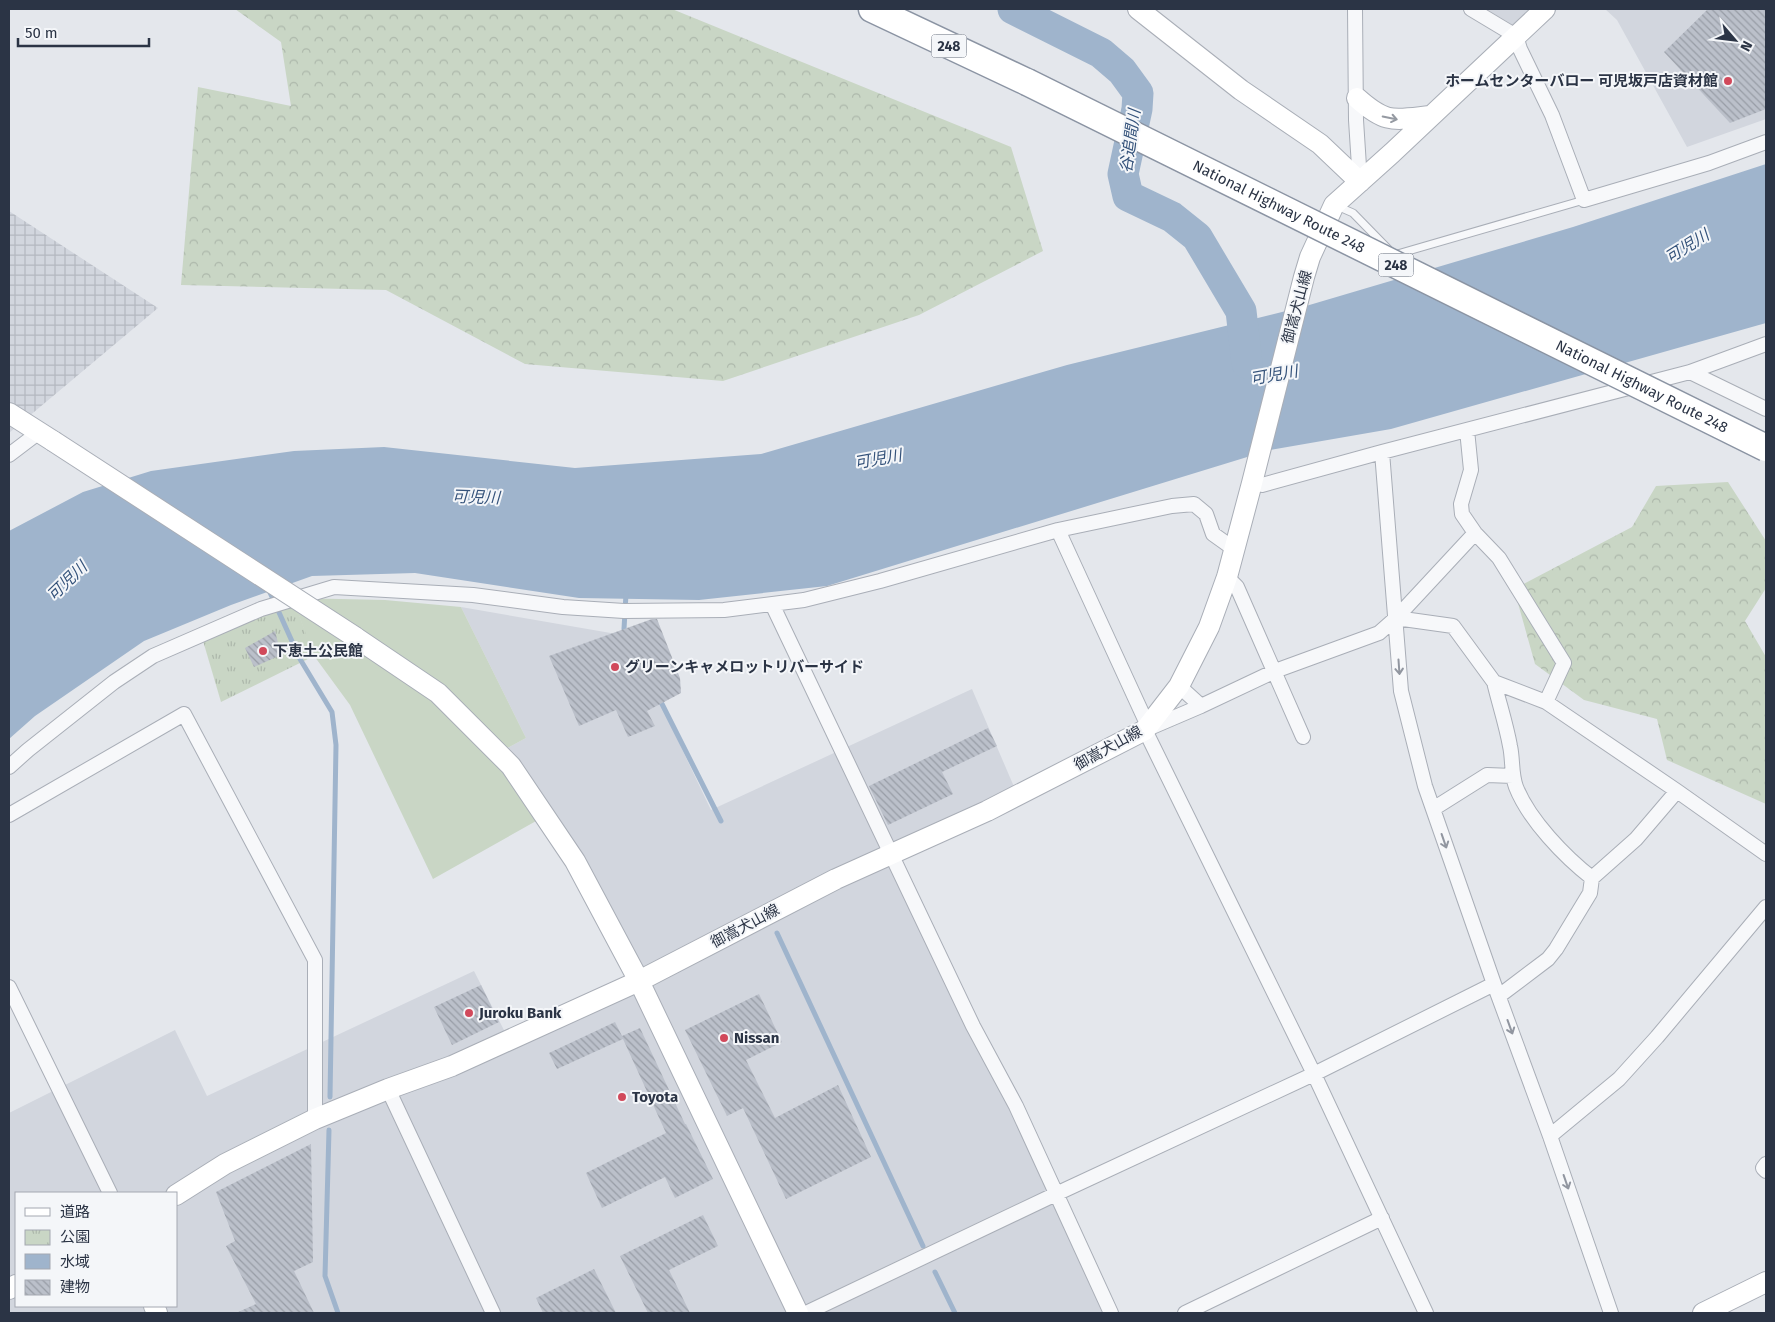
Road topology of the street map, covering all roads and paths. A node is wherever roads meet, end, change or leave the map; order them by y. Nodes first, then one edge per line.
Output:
1 (872, 9) edge
2 (1138, 9) edge
3 (1355, 9) edge
4 (1471, 9) edge
5 (1546, 9) edge
6 (1516, 36) junction
7 (1357, 98) junction
8 (1430, 116) junction
9 (1766, 142) edge
10 (1360, 182) junction
11 (1584, 200) junction
12 (1334, 205) junction
13 (1766, 344) edge
14 (1690, 372) junction
15 (1766, 409) edge
16 (9, 413) edge
17 (1467, 430) junction
18 (46, 437) junction
19 (1766, 448) edge
20 (1382, 452) junction
21 (9, 455) edge
22 (1252, 483) junction
23 (1058, 530) junction
24 (1475, 533) junction
25 (1234, 549) junction
26 (1227, 577) junction
27 (772, 604) junction
28 (1396, 618) junction
29 (1275, 671) junction
30 (1494, 682) junction
31 (1179, 686) junction
32 (1546, 702) junction
33 (1201, 706) junction
34 (1146, 728) junction
35 (1303, 737) dead end
36 (9, 767) edge
37 (1513, 776) junction
38 (1678, 791) junction
39 (1433, 809) junction
40 (9, 815) edge
41 (890, 854) junction
42 (1766, 854) edge
43 (1592, 878) junction
44 (1766, 907) edge
45 (639, 981) junction
46 (9, 986) edge
47 (1496, 990) junction
48 (1314, 1074) junction
49 (388, 1089) junction
50 (315, 1119) junction
51 (1550, 1136) junction
52 (1766, 1164) edge
53 (1766, 1171) edge
54 (110, 1192) edge
55 (178, 1194) edge
56 (1056, 1194) junction
57 (1382, 1218) junction
58 (1766, 1282) edge
59 (492, 1313) edge
60 (798, 1313) edge
61 (806, 1313) edge
62 (1111, 1313) edge
63 (1184, 1313) edge
64 (1426, 1313) edge
65 (1611, 1313) edge
66 (1703, 1313) edge

1 - 19 highway, National Highway Route 248 / 248, bridge
2 - 10 main road
3 - 7 street
4 - 6 street
5 - 6 main road, 御嵩犬山線
6 - 8 main road, 御嵩犬山線
6 - 11 street
7 -> 8 main road
7 - 10 street
8 - 10 main road, 御嵩犬山線
9 - 11 street
10 - 12 main road, 御嵩犬山線
11 - 12 lane
12 - 22 main road, 御嵩犬山線
13 - 14 street
14 - 15 street
14 - 17 street
16 - 18 main road
17 - 20 street
17 - 24 street
18 - 21 street
18 - 45 main road, bridge
20 - 22 street
20 - 28 street
22 - 25 main road, 御嵩犬山線
23 - 25 street
23 - 27 street
23 - 34 street
24 - 28 street
24 - 32 street
25 - 26 main road, 御嵩犬山線
26 - 29 street
26 - 31 main road, 御嵩犬山線
27 - 36 street
27 - 41 street
28 - 29 street
28 - 30 street
28 -> 39 street
29 - 33 street
29 - 35 street
30 - 32 street
30 - 37 street
31 - 33 street
31 - 34 main road, 御嵩犬山線
32 - 38 street
33 - 34 street
34 - 41 main road, 御嵩犬山線
34 - 48 street
37 - 39 street
37 - 43 street
38 - 42 street
38 - 43 street
39 -> 47 street
40 - 50 street
41 - 45 main road, 御嵩犬山線
41 - 56 street
43 - 47 street
44 - 51 street
45 - 49 main road, 御嵩犬山線
45 - 60 main road
46 - 54 street
47 - 48 street
47 -> 51 street
48 - 56 street
48 - 57 street
49 - 50 main road, 御嵩犬山線
49 - 59 street
50 - 55 main road, 御嵩犬山線
51 -> 65 street
52 - 53 street
56 - 61 street
56 - 62 street
57 - 63 street
57 - 64 street
58 - 66 main road

